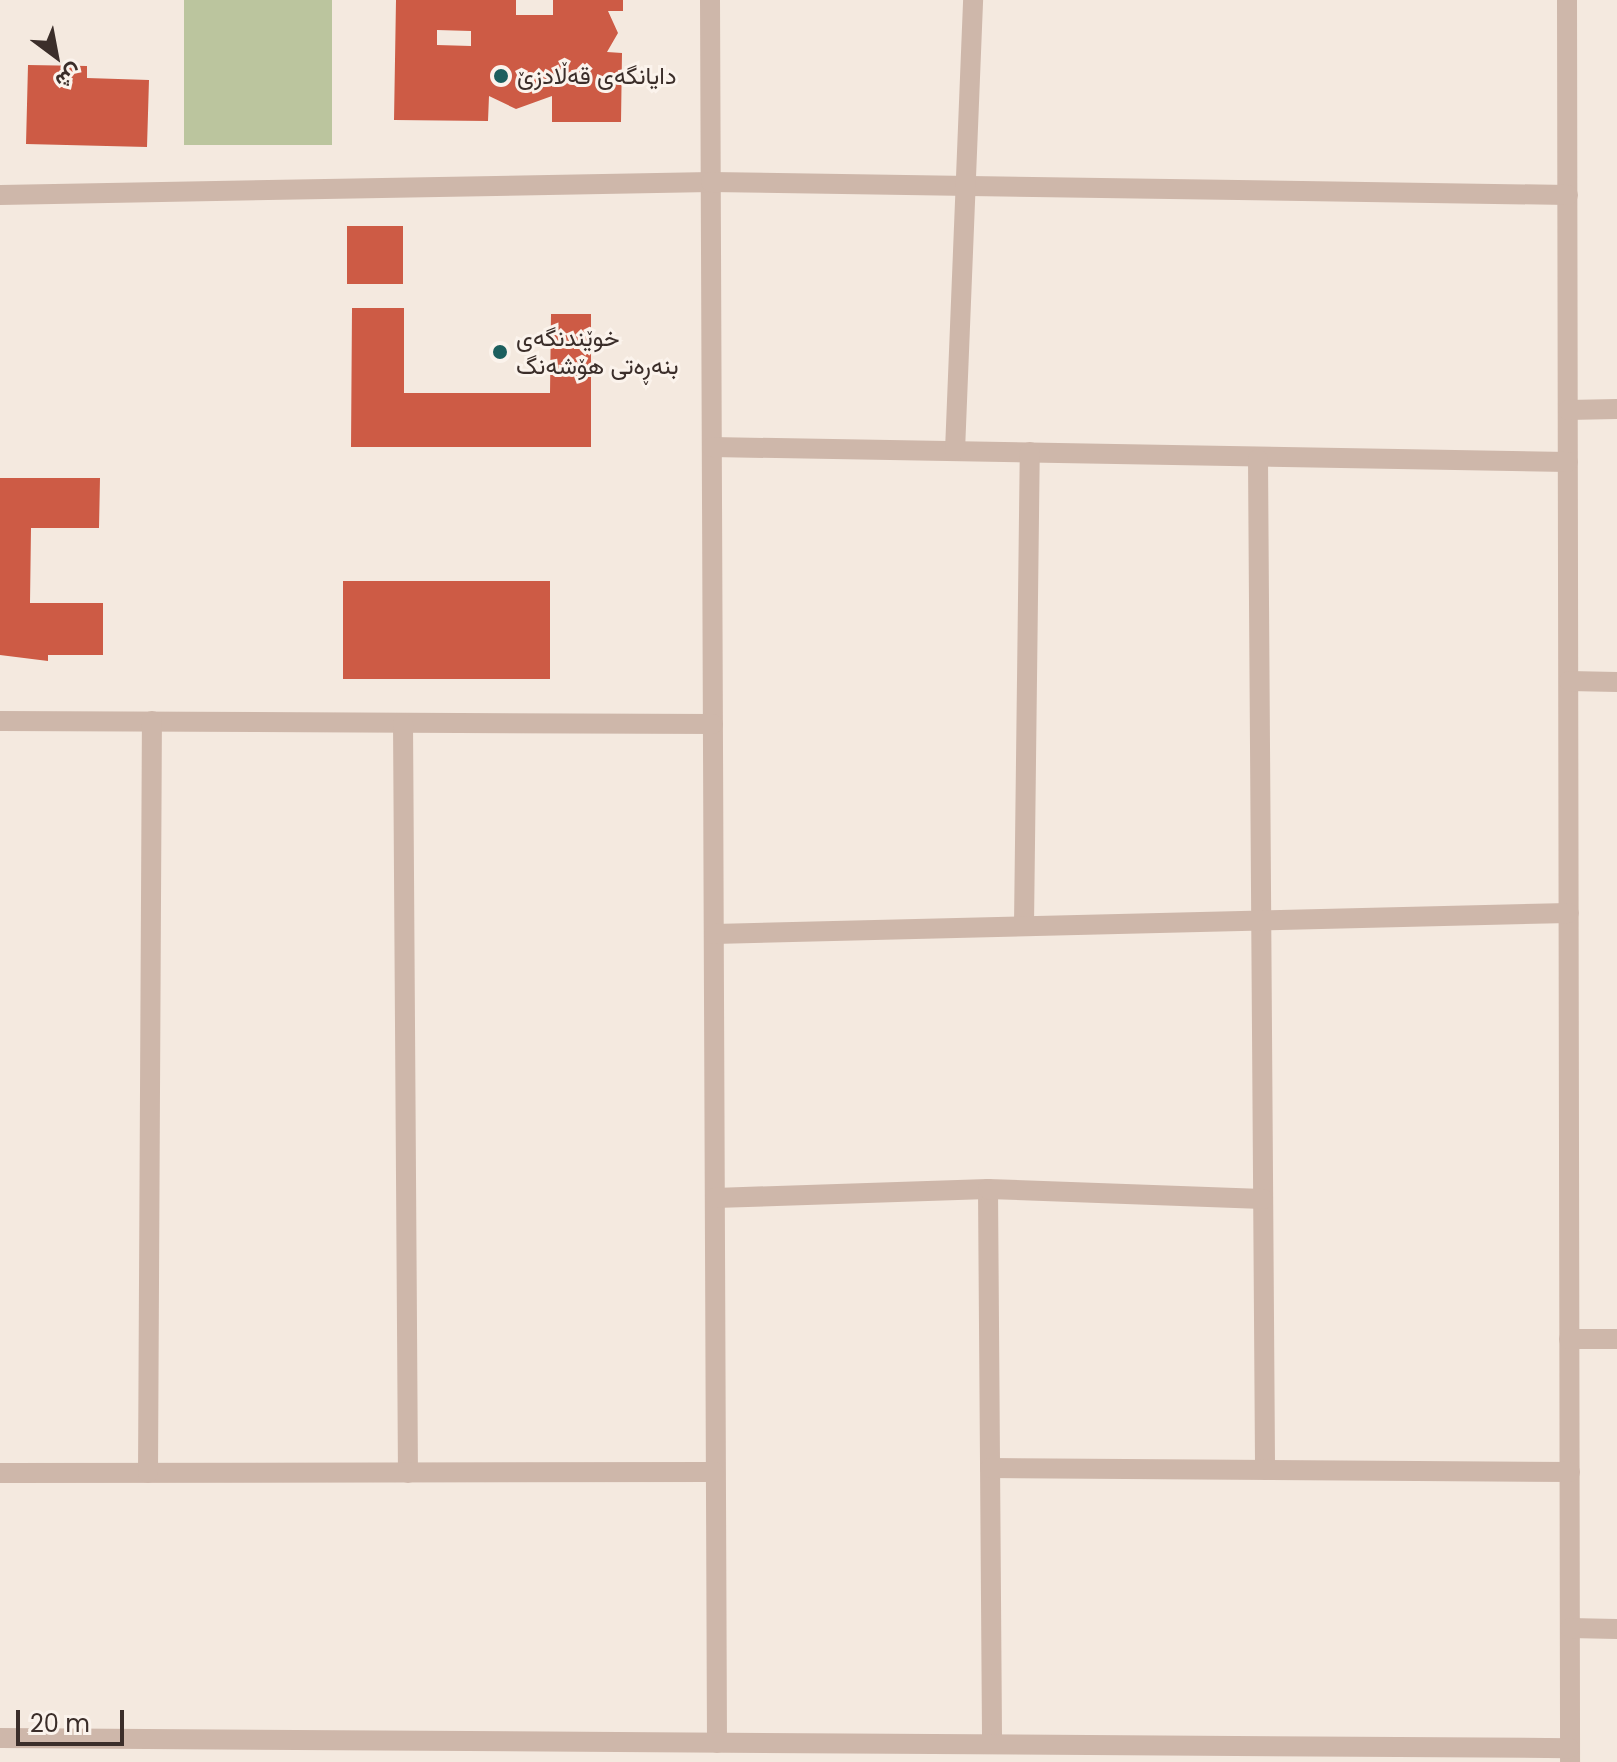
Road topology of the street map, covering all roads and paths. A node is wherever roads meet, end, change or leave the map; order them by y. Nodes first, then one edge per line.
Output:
1 (710, 0) edge
2 (973, 0) edge
3 (1567, 0) edge
4 (711, 182) junction
5 (968, 186) junction
6 (0, 195) edge
7 (1568, 195) junction
8 (1617, 409) edge
9 (1568, 410) junction
10 (712, 447) junction
11 (955, 451) junction
12 (1030, 452) junction
13 (1258, 459) junction
14 (1568, 462) junction
15 (1569, 681) junction
16 (1617, 682) edge
17 (0, 721) edge
18 (152, 721) junction
19 (403, 723) junction
20 (713, 724) junction
21 (1569, 913) junction
22 (1261, 924) junction
23 (1024, 925) junction
24 (714, 934) junction
25 (988, 1189) junction
26 (715, 1198) junction
27 (1263, 1199) junction
28 (1569, 1339) junction
29 (1617, 1339) edge
30 (990, 1468) junction
31 (1265, 1470) junction
32 (714, 1472) junction
33 (1570, 1472) junction
34 (0, 1473) edge
35 (148, 1473) junction
36 (408, 1473) junction
37 (1570, 1628) junction
38 (1617, 1629) edge
39 (0, 1738) edge
40 (992, 1740) junction
41 (717, 1743) junction
42 (854, 1753) edge
43 (1570, 1755) edge

1 - 4 street
2 - 5 street
3 - 7 street
4 - 5 street
4 - 6 street
4 - 10 street
5 - 7 street
5 - 11 street
7 - 9 street
8 - 9 street
9 - 14 street
10 - 11 street
10 - 20 street
11 - 12 street
12 - 13 street
12 - 23 street
13 - 14 street
13 - 22 street
14 - 15 street
15 - 16 street
15 - 21 street
17 - 18 street
18 - 19 street
18 - 35 street
19 - 20 street
19 - 36 street
20 - 24 street
21 - 22 street
21 - 28 street
22 - 23 street
22 - 27 street
23 - 24 street
24 - 26 street
25 - 26 street
25 - 27 street
25 - 30 street
26 - 32 street
27 - 31 street
28 - 29 street
28 - 33 street
30 - 31 street
30 - 40 street
31 - 33 street
32 - 36 street
32 - 41 street
33 - 37 street
34 - 35 street
35 - 36 street
37 - 38 street
37 - 43 street
39 - 41 street
40 - 42 street
40 - 43 street
41 - 42 street

